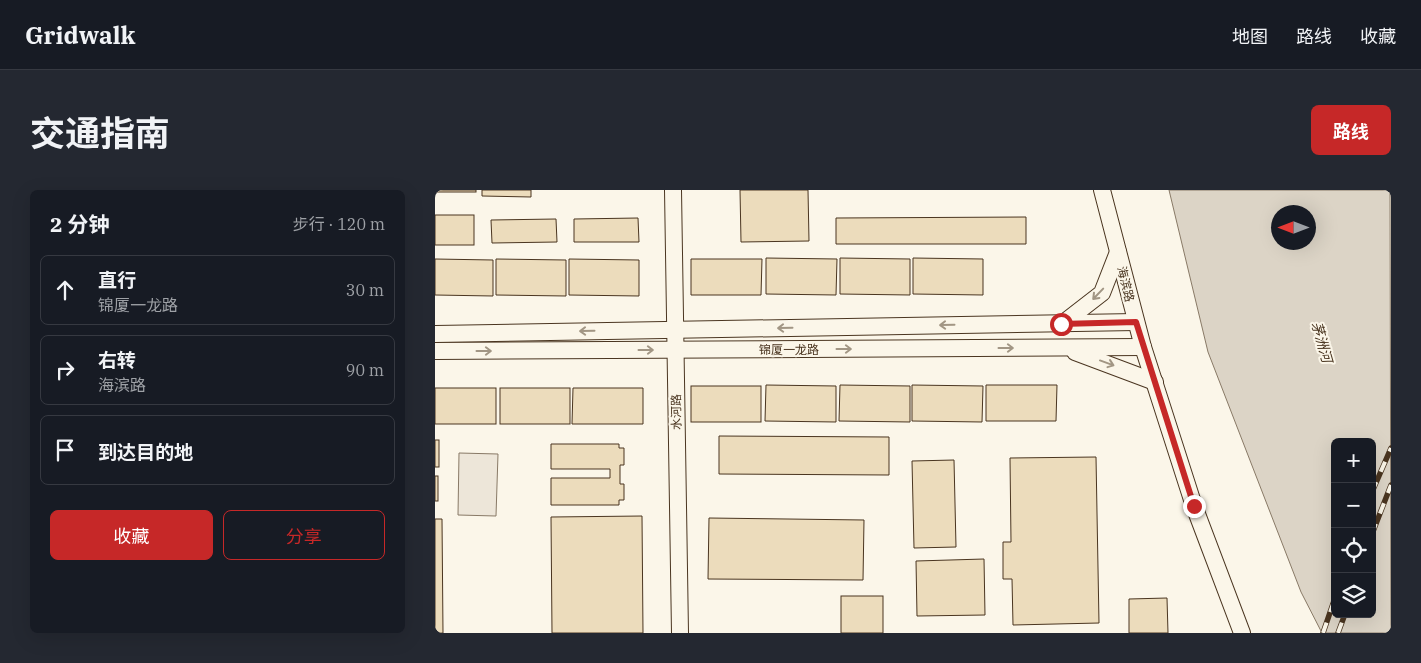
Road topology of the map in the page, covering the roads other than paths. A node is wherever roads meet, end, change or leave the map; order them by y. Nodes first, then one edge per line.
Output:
1 (673, 190) edge
2 (1103, 190) edge
3 (1118, 252) junction
4 (1136, 322) junction
5 (1061, 324) junction
6 (675, 330) junction
7 (435, 334) edge
8 (1143, 347) junction
9 (1061, 348) junction
10 (675, 350) junction
11 (435, 352) edge
12 (1155, 382) junction
13 (680, 633) edge
14 (1242, 633) edge

1 - 6 street, 水河路
2 - 3 street, 海滨路
3 - 4 street, 海滨路
3 -> 5 street
4 - 5 street, 锦厦一龙路
4 - 8 street, 海滨路
5 -> 6 street, 锦厦一龙路
6 -> 7 street, 锦厦一龙路
6 - 10 street, 水河路
8 - 9 street, 锦厦一龙路
8 - 12 street, 海滨路
10 -> 9 street, 锦厦一龙路
9 -> 12 street
11 -> 10 street, 锦厦一龙路
10 - 13 street, 水河路
12 - 14 street, 海滨路

